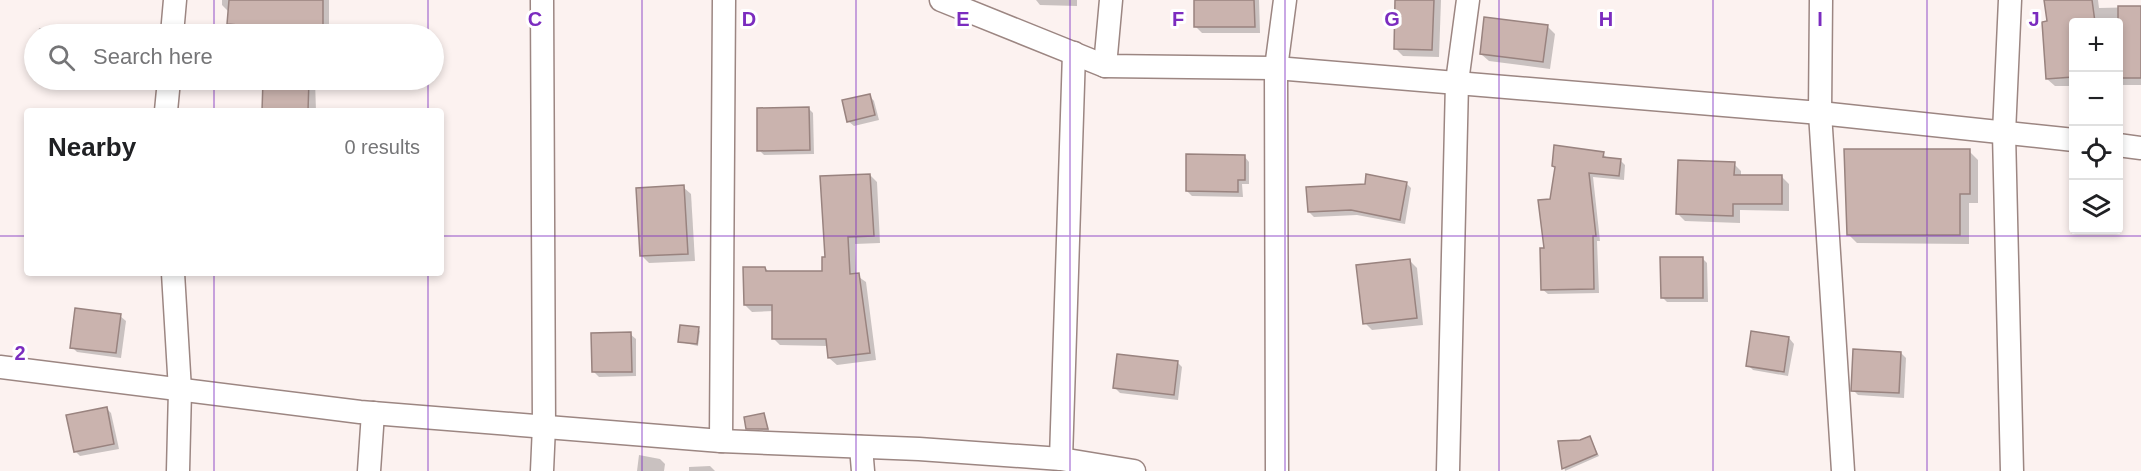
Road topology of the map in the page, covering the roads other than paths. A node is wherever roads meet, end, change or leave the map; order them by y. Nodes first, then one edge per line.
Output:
1 (175, 0) edge
2 (542, 0) edge
3 (724, 0) edge
4 (940, 0) edge
5 (1111, 0) edge
6 (1285, 0) edge
7 (1468, 0) edge
8 (1821, 0) edge
9 (2010, 0) edge
10 (173, 24) edge
11 (1074, 53) junction
12 (1105, 66) junction
13 (1276, 68) junction
14 (1457, 82) junction
15 (168, 90) edge
16 (166, 108) edge
17 (1820, 113) junction
18 (2004, 133) junction
19 (2069, 140) edge
20 (2123, 146) edge
21 (2141, 148) edge
22 (173, 276) edge
23 (0, 367) edge
24 (180, 390) junction
25 (373, 413) junction
26 (544, 426) junction
27 (721, 441) junction
28 (861, 447) junction
29 (1073, 464) edge
30 (178, 471) edge
31 (369, 471) edge
32 (542, 471) edge
33 (862, 471) edge
34 (1134, 471) edge
35 (1277, 471) edge
36 (1448, 471) edge
37 (1843, 471) edge
38 (2012, 471) edge

1 - 10 street
2 - 26 street
3 - 27 street
4 - 11 street
5 - 12 street
6 - 13 street
7 - 14 street
8 - 17 street
9 - 18 street
11 - 12 street
11 - 29 street
12 - 13 street
13 - 14 street
13 - 35 street
14 - 17 street
14 - 36 street
15 - 16 street
17 - 18 street
17 - 37 street
18 - 19 street
18 - 38 street
20 - 21 street
22 - 24 street
23 - 24 street
24 - 25 street
24 - 30 street
25 - 26 street
25 - 31 street
26 - 27 street
26 - 32 street
27 - 28 street
28 - 29 street
28 - 33 street
29 - 34 street

